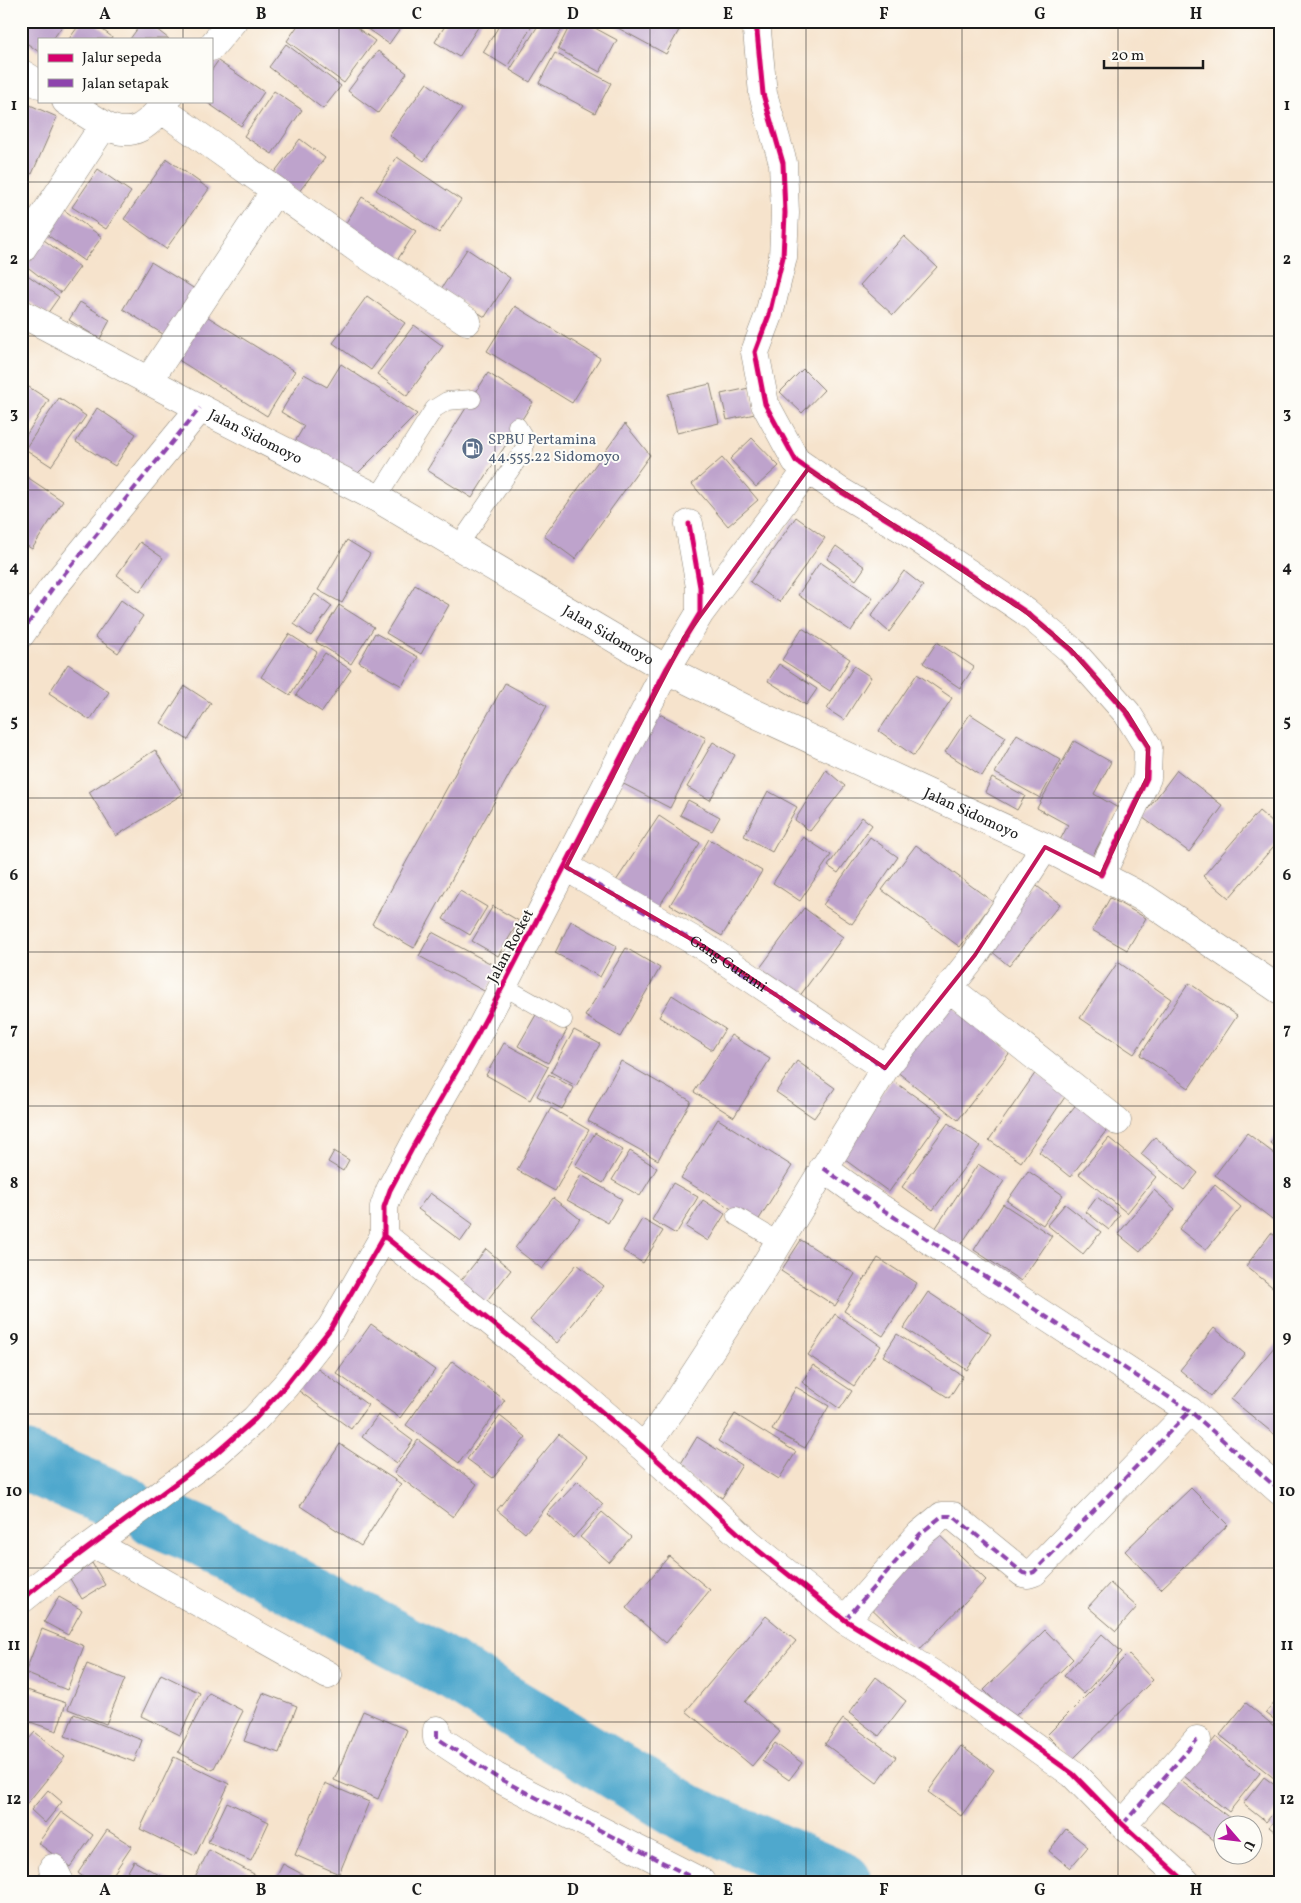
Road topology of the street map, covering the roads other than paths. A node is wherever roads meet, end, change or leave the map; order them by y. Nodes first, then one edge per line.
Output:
1 (233, 21) edge
2 (756, 21) edge
3 (212, 46) edge
4 (21, 73) edge
5 (38, 83) edge
6 (68, 102) edge
7 (164, 105) edge
8 (104, 125) junction
9 (276, 191) junction
10 (21, 250) edge
11 (21, 313) edge
12 (467, 321) dead end
13 (149, 380) junction
14 (472, 400) dead end
15 (200, 408) junction
16 (517, 426) dead end
17 (808, 469) junction
18 (377, 498) junction
19 (689, 524) dead end
20 (458, 546) junction
21 (700, 613) junction
22 (21, 634) edge
23 (667, 668) junction
24 (1045, 847) junction
25 (566, 867) junction
26 (1101, 875) junction
27 (503, 986) junction
28 (949, 988) junction
29 (1280, 990) edge
30 (563, 1020) dead end
31 (885, 1068) junction
32 (1117, 1121) dead end
33 (823, 1168) junction
34 (736, 1216) dead end
35 (384, 1236) junction
36 (779, 1242) junction
37 (1190, 1411) junction
38 (644, 1448) junction
39 (1280, 1491) edge
40 (95, 1544) junction
41 (21, 1600) edge
42 (845, 1620) junction
43 (328, 1675) dead end
44 (437, 1730) dead end
45 (1197, 1740) dead end
46 (1123, 1824) junction
47 (701, 1882) edge
48 (1186, 1882) edge

1 - 3 street
2 - 17 street
4 - 5 street
6 - 8 street
7 - 8 street
7 - 9 street
8 - 10 street
9 - 12 street
9 - 13 street
11 - 13 street, Jalan Sidomoyo
13 - 15 street, Jalan Sidomoyo
14 - 18 lane
15 - 18 street, Jalan Sidomoyo
15 - 22 street
16 - 20 lane
17 - 21 street, Jalan Rocket
17 - 26 street
18 - 20 street, Jalan Sidomoyo
19 - 21 street
20 - 23 street, Jalan Sidomoyo
21 - 23 street, Jalan Rocket
23 - 24 street, Jalan Sidomoyo
23 - 25 street, Jalan Rocket
24 - 26 street, Jalan Sidomoyo
24 - 28 street
25 - 27 street, Jalan Rocket
25 - 31 street, Gang Gurami
26 - 29 street, Jalan Sidomoyo
27 - 30 lane
27 - 35 street, Jalan Rocket
28 - 31 street
28 - 32 street
31 - 33 street
33 - 36 street
33 - 37 street
34 - 36 lane
35 - 38 street
35 - 40 street
36 - 38 street
37 - 39 street
37 - 42 street
38 - 42 street
40 - 41 street
40 - 43 street
42 - 46 street
44 - 47 street
45 - 46 street
46 - 48 street

